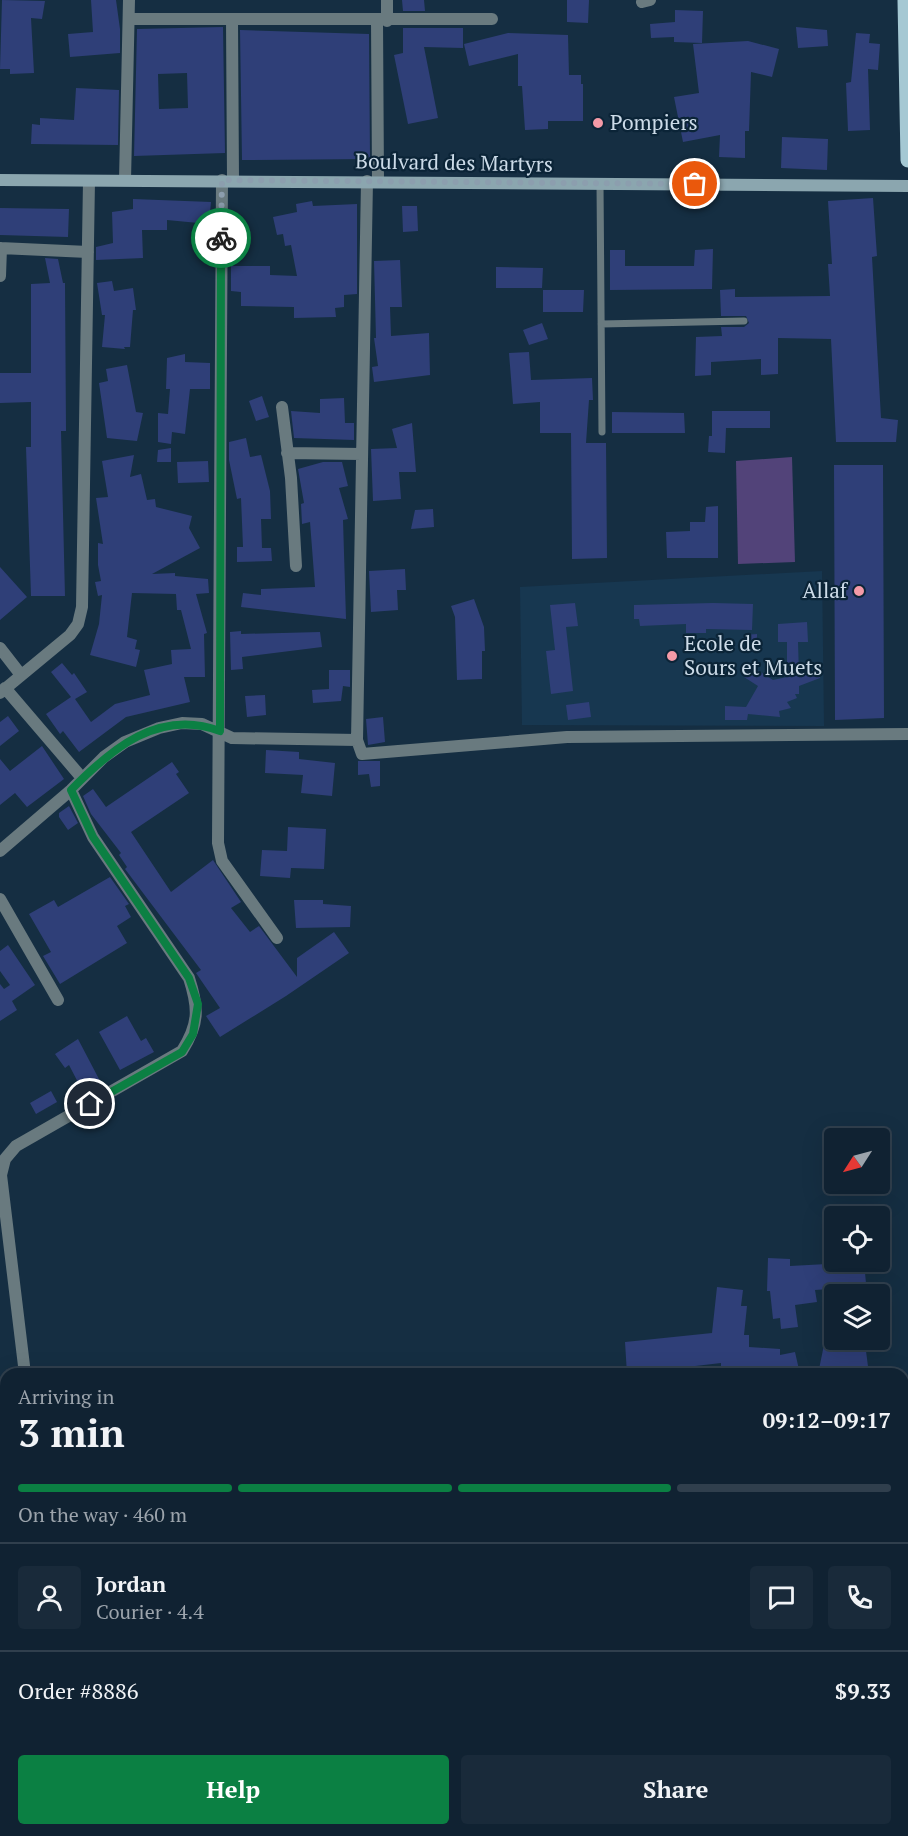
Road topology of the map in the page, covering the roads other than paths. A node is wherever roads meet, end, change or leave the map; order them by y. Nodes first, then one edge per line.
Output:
1 (129, 0) edge
2 (387, 0) edge
3 (905, 0) edge
4 (129, 19) junction
5 (492, 19) dead end
6 (232, 20) junction
7 (382, 21) junction
8 (908, 160) edge
9 (0, 180) edge
10 (125, 180) junction
11 (227, 180) junction
12 (89, 181) junction
13 (372, 181) junction
14 (600, 183) junction
15 (908, 186) edge
16 (0, 248) edge
17 (88, 252) junction
18 (0, 276) edge
19 (744, 321) dead end
20 (601, 324) junction
21 (282, 406) dead end
22 (602, 432) dead end
23 (287, 453) junction
24 (362, 454) junction
25 (296, 566) dead end
26 (0, 648) edge
27 (21, 675) junction
28 (3, 691) edge
29 (220, 731) junction
30 (908, 734) edge
31 (357, 740) junction
32 (82, 778) junction
33 (71, 790) junction
34 (0, 851) edge
35 (0, 899) edge
36 (277, 938) dead end
37 (58, 1000) dead end
38 (25, 1368) edge

1 - 4 street
2 - 7 street
3 - 8 main road
4 - 6 street
4 - 10 street
5 - 7 street
6 - 7 street
6 - 11 street
7 - 13 street
9 - 12 street, Boulvard des Martyrs
10 - 11 street, Boulvard des Martyrs
10 - 12 street, Boulvard des Martyrs
11 - 13 street, Boulvard des Martyrs
11 - 29 street
12 - 17 street
13 - 14 street, Boulvard des Martyrs
13 - 24 street
14 - 15 street, Boulvard des Martyrs
14 - 20 lane
16 - 17 street
16 - 18 street
17 - 27 street
19 - 20 lane
20 - 22 lane
21 - 23 street
23 - 24 street
23 - 25 street
24 - 31 street
26 - 27 street
27 - 28 street
28 - 32 street
29 - 31 street
29 - 32 street
29 - 36 street
30 - 31 street
32 - 33 street
33 - 34 street
33 - 38 street
35 - 37 street

